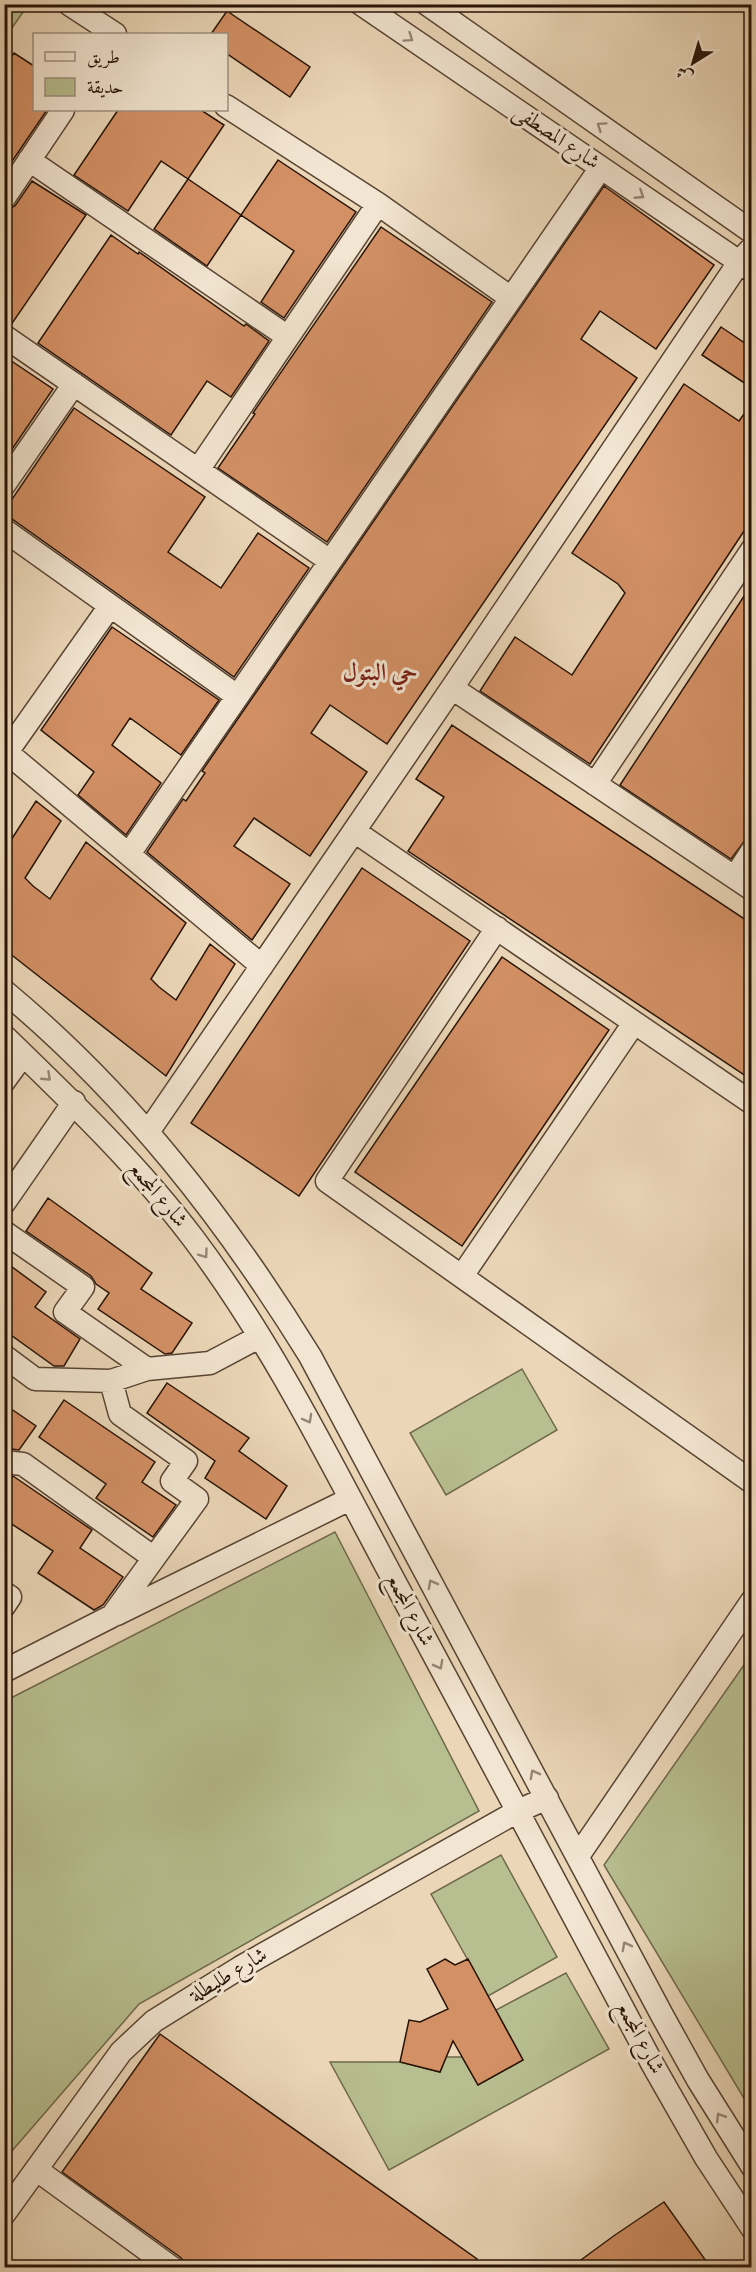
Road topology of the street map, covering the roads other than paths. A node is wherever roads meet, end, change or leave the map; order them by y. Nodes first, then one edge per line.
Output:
1 (69, 4) edge
2 (361, 4) edge
3 (427, 4) edge
4 (112, 33) edge
5 (228, 107) edge
6 (62, 111) edge
7 (29, 160) junction
8 (600, 169) junction
9 (4, 198) edge
10 (378, 204) junction
11 (752, 232) edge
12 (748, 260) edge
13 (511, 298) junction
14 (4, 336) edge
15 (288, 337) junction
16 (74, 384) junction
17 (198, 470) junction
18 (4, 485) edge
19 (4, 530) edge
20 (752, 550) edge
21 (330, 561) junction
22 (110, 606) junction
23 (453, 688) junction
24 (237, 696) junction
25 (6, 751) edge
26 (595, 783) junction
27 (354, 831) junction
28 (752, 851) edge
29 (129, 854) junction
30 (743, 883) edge
31 (498, 928) junction
32 (262, 966) junction
33 (4, 991) edge
34 (634, 1023) junction
35 (4, 1036) edge
36 (23, 1055) junction
37 (4, 1081) edge
38 (74, 1102) junction
39 (752, 1103) edge
40 (148, 1132) junction
41 (4, 1203) edge
42 (4, 1232) edge
43 (462, 1276) junction
44 (259, 1337) junction
45 (4, 1356) edge
46 (147, 1369) junction
47 (111, 1381) junction
48 (4, 1462) edge
49 (752, 1482) edge
50 (351, 1499) junction
51 (154, 1558) junction
52 (4, 1593) edge
53 (752, 1601) edge
54 (4, 1606) edge
55 (112, 1616) junction
56 (4, 1671) edge
57 (547, 1798) junction
58 (518, 1811) junction
59 (578, 1856) junction
60 (752, 2166) edge
61 (37, 2170) junction
62 (4, 2214) edge
63 (752, 2228) edge
64 (172, 2268) edge

1 - 4 street
2 -> 8 street, شارع المصطفى
11 -> 3 street, شارع المصطفى
5 - 10 street
6 - 7 street
7 - 9 street
7 - 15 street
8 -> 12 street, شارع المصطفى
8 - 13 street
10 - 13 street
10 - 15 street
12 - 23 street
13 - 21 street
14 - 16 street
15 - 17 street
16 - 17 street
16 - 18 street
17 - 21 street
19 - 22 street
20 - 26 street
21 - 24 street
22 - 24 street
22 - 25 street
23 - 26 street
23 - 27 street
24 - 29 street
25 - 29 street
26 - 30 street
27 - 31 street
27 - 32 street
28 - 30 street
29 - 32 street
31 - 34 street
31 - 43 street
32 - 40 street
33 - 40 street, شارع المجمع
34 - 39 street
34 - 43 street
35 - 36 street, شارع المجمع
36 - 37 street
36 -> 38 street, شارع المجمع
38 - 41 street
38 -> 44 street, شارع المجمع
57 -> 40 street, شارع المجمع
42 - 46 street
43 - 49 street
44 - 46 street
44 -> 50 street, شارع المجمع
45 - 47 street
46 - 47 street
47 - 51 street
48 - 51 street
50 - 55 street
50 -> 58 street, شارع المجمع
51 - 55 street
52 - 54 street
53 - 59 street
55 - 56 street
57 - 58 street, شارع طليطلة
57 - 59 street, شارع المجمع
58 - 61 street, شارع طليطلة
58 - 63 street, شارع المجمع
60 -> 59 street, شارع المجمع
61 - 62 street, شارع طليطلة
61 - 64 street

